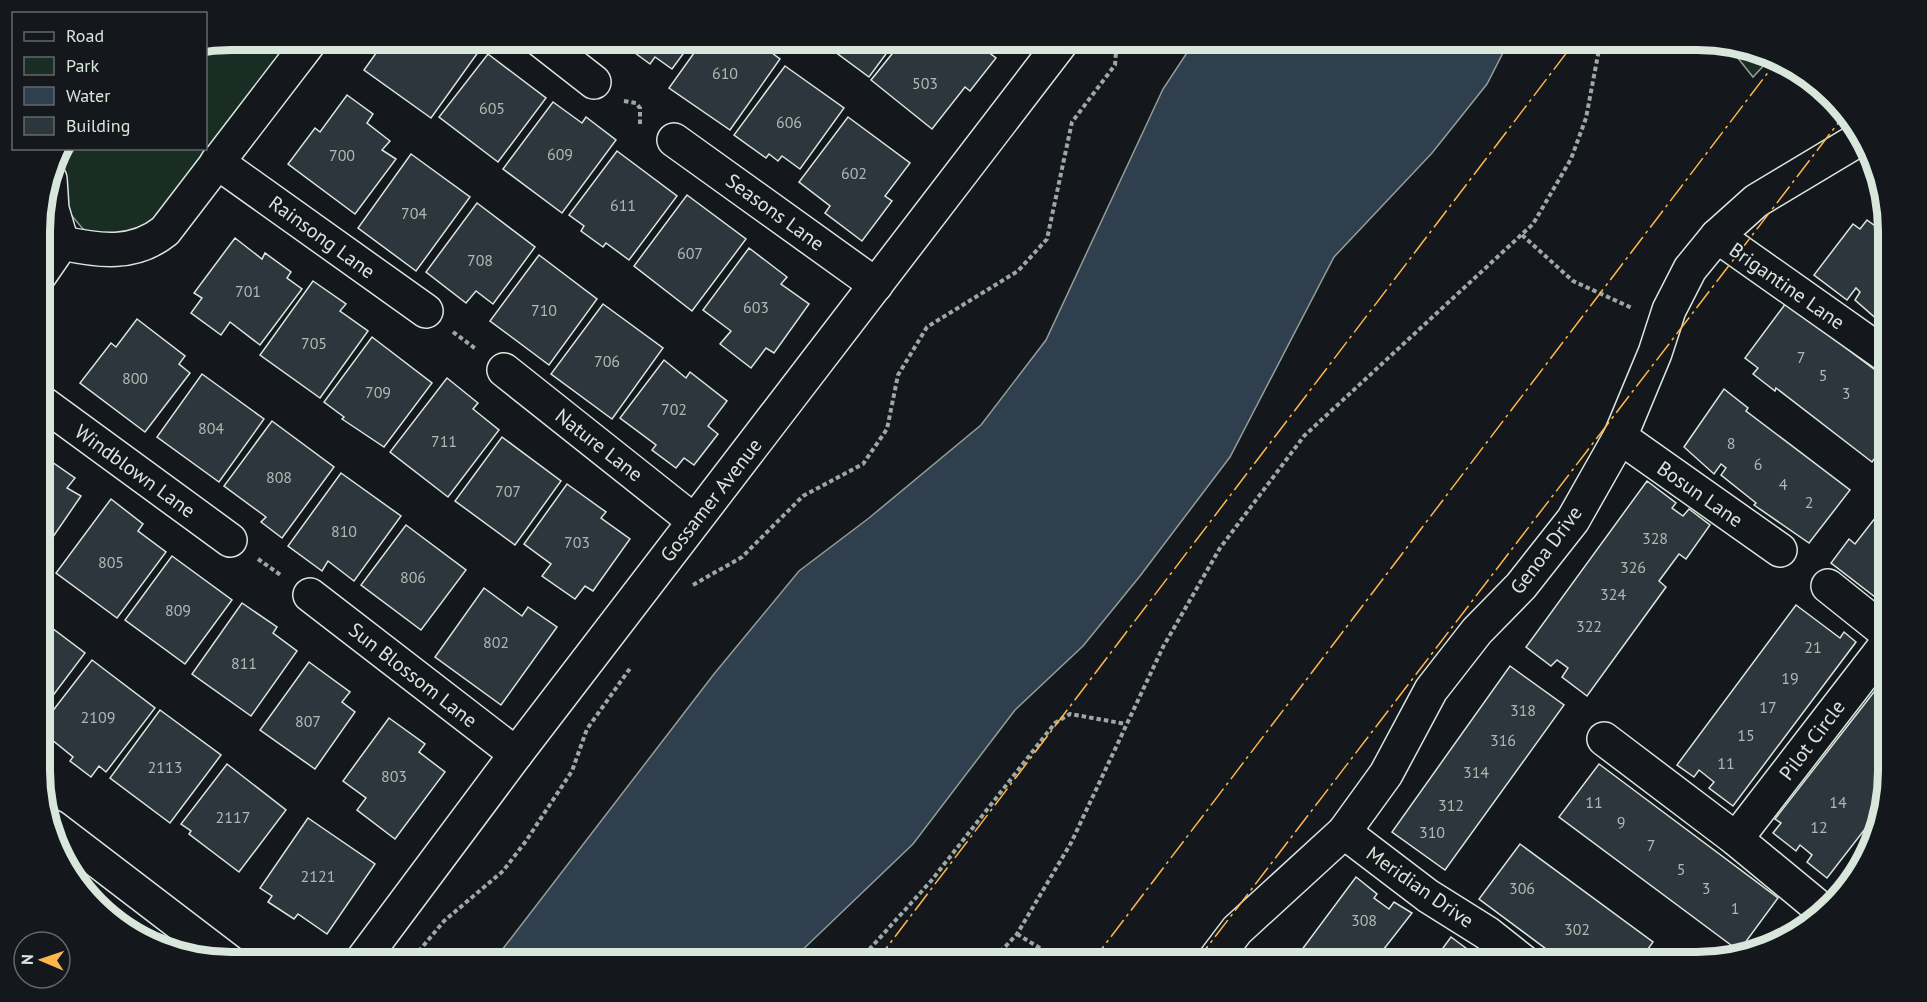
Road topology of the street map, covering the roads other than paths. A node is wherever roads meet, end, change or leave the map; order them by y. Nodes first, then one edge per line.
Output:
1 (304, 50) edge
2 (553, 50) edge
3 (1046, 50) edge
4 (594, 82) road end
5 (674, 140) road end
6 (1854, 142) edge
7 (218, 162) junction
8 (52, 204) edge
9 (1718, 236) junction
10 (62, 243) junction
11 (50, 261) edge
12 (876, 285) junction
13 (426, 311) road end
14 (1878, 350) edge
15 (504, 370) road end
16 (50, 408) edge
17 (1620, 437) junction
18 (694, 521) junction
19 (230, 540) road end
20 (1780, 550) dead end
21 (1828, 586) dead end
22 (310, 595) road end
23 (1878, 626) edge
24 (1878, 655) edge
25 (1604, 739) dead end
26 (516, 754) junction
27 (1344, 832) junction
28 (60, 833) edge
29 (1736, 839) junction
30 (1817, 907) edge
31 (216, 951) edge
32 (368, 952) edge
33 (1220, 952) edge
34 (1511, 952) edge

1 - 7 street
2 - 4 street
3 - 12 street, Gossamer Avenue
5 - 12 street, Seasons Lane
6 - 9 street, Genoa Drive
7 - 10 street
7 - 13 street, Rainsong Lane
8 - 10 street
9 - 14 street, Brigantine Lane
9 - 17 street, Genoa Drive
10 - 11 street
12 - 18 street, Gossamer Avenue
15 - 18 street, Nature Lane
16 - 19 street, Windblown Lane
17 - 20 street, Bosun Lane
17 - 27 street, Genoa Drive
18 - 26 street, Gossamer Avenue
21 - 23 street
22 - 26 street, Sun Blossom Lane
24 - 29 street, Pilot Circle
25 - 29 street
26 - 32 street, Gossamer Avenue
27 - 33 street, Genoa Drive
27 - 34 street, Meridian Drive
28 - 31 street
29 - 30 street

